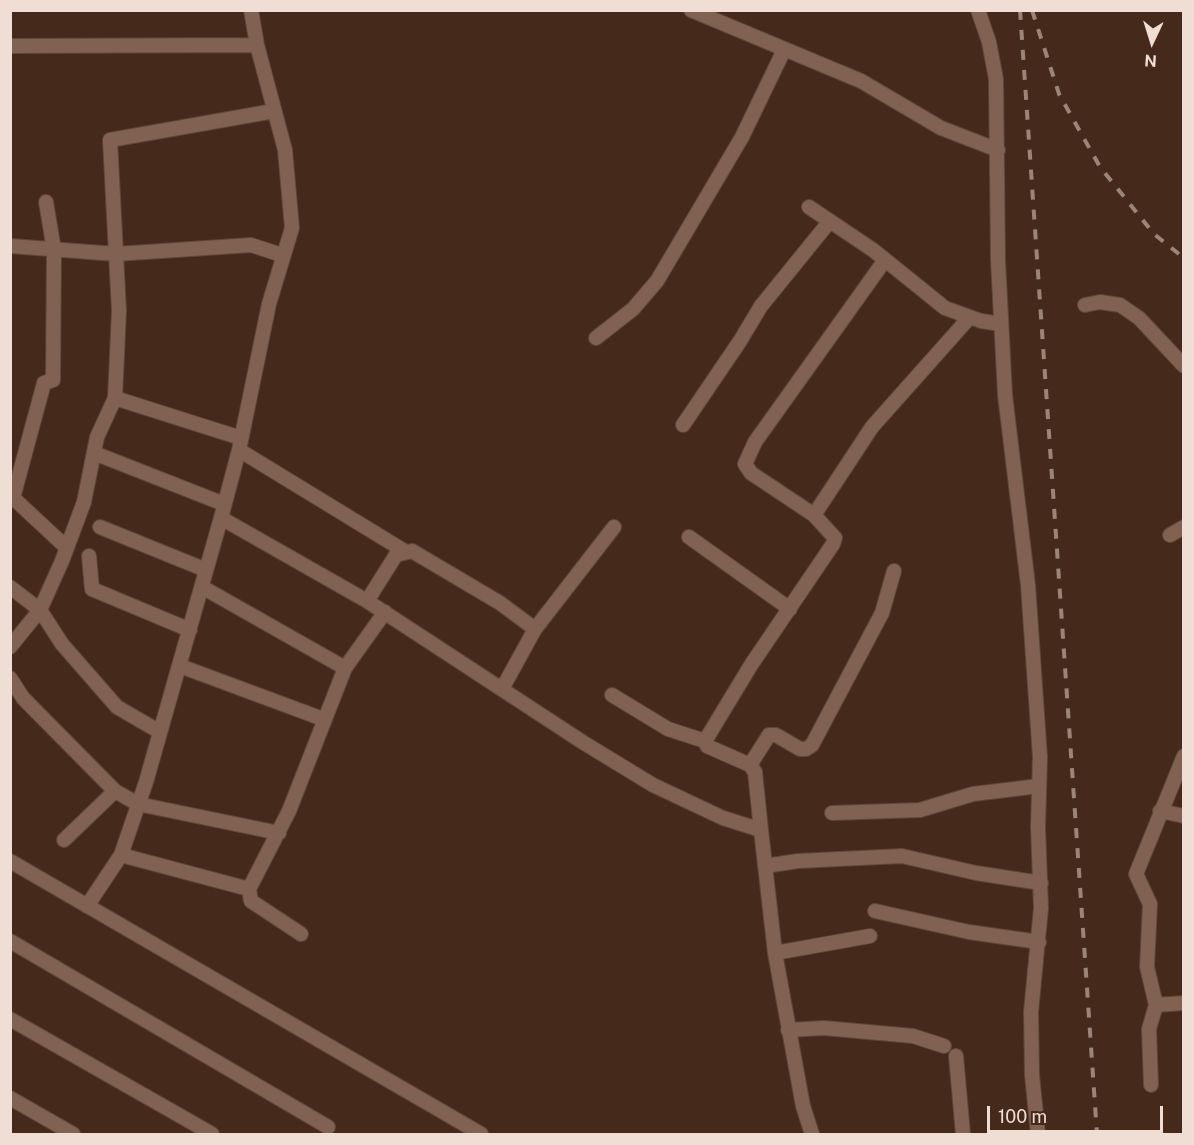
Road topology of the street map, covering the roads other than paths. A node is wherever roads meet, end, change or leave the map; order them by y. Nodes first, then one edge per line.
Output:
1 (251, 10) edge
2 (692, 10) edge
3 (978, 10) edge
4 (257, 45) junction
5 (10, 46) edge
6 (784, 50) junction
7 (274, 111) junction
8 (998, 150) junction
9 (46, 202) dead end
10 (809, 207) dead end
11 (830, 221) junction
12 (10, 246) edge
13 (54, 250) junction
14 (116, 254) junction
15 (282, 255) junction
16 (885, 260) junction
17 (1085, 305) dead end
18 (969, 318) junction
19 (1001, 324) junction
20 (596, 338) dead end
21 (1184, 366) edge
22 (115, 398) junction
23 (683, 425) dead end
24 (240, 444) junction
25 (94, 453) junction
26 (12, 496) edge
27 (223, 511) junction
28 (814, 515) junction
29 (100, 527) dead end
30 (614, 527) dead end
31 (1184, 527) edge
32 (1170, 535) dead end
33 (689, 537) dead end
34 (67, 548) junction
35 (406, 552) junction
36 (89, 556) dead end
37 (206, 570) junction
38 (894, 571) dead end
39 (202, 586) junction
40 (10, 587) edge
41 (367, 601) junction
42 (790, 609) junction
43 (40, 610) junction
44 (385, 612) junction
45 (535, 629) junction
46 (190, 630) junction
47 (10, 646) edge
48 (180, 666) junction
49 (345, 668) junction
50 (10, 678) edge
51 (502, 689) junction
52 (612, 696) dead end
53 (323, 719) junction
54 (160, 732) junction
55 (705, 741) junction
56 (1184, 756) edge
57 (750, 765) junction
58 (1039, 786) junction
59 (115, 791) junction
60 (138, 804) junction
61 (1160, 811) junction
62 (832, 813) dead end
63 (1184, 816) edge
64 (760, 830) junction
65 (279, 833) junction
66 (64, 840) dead end
67 (121, 855) junction
68 (765, 866) junction
69 (12, 867) edge
70 (1041, 883) junction
71 (249, 889) junction
72 (87, 906) junction
73 (875, 911) dead end
74 (301, 934) dead end
75 (870, 936) dead end
76 (10, 941) edge
77 (1039, 942) junction
78 (775, 953) junction
79 (1184, 1003) edge
80 (1156, 1005) junction
81 (10, 1019) edge
82 (788, 1030) junction
83 (944, 1046) dead end
84 (956, 1056) dead end
85 (1151, 1085) dead end
86 (10, 1098) edge
87 (328, 1126) dead end
88 (73, 1134) edge
89 (212, 1134) edge
90 (481, 1134) edge
91 (812, 1134) edge
92 (963, 1134) edge
93 (1038, 1134) edge

1 - 4 street
2 - 6 street
3 - 8 street
4 - 5 street
4 - 7 street
6 - 8 street
6 - 20 street
7 - 14 street
7 - 15 street
8 - 19 street
9 - 13 street
10 - 11 street
11 - 16 street
11 - 23 street
12 - 13 street
13 - 14 street
13 - 26 street
14 - 15 street
14 - 22 street
15 - 24 street
16 - 18 street
16 - 28 street
17 - 21 street
18 - 19 street
18 - 28 street
19 - 58 street
22 - 24 street
22 - 25 street
24 - 27 street
24 - 35 street
25 - 27 street
25 - 34 street
26 - 34 street
27 - 37 street
27 - 41 street
28 - 42 street
29 - 37 street
30 - 45 street
31 - 32 street
33 - 42 street
34 - 43 street
35 - 41 street
35 - 45 street
36 - 46 street
37 - 39 street
38 - 57 street
39 - 46 street
39 - 49 street
40 - 43 street
41 - 44 street
42 - 55 street
43 - 47 street
43 - 54 street
44 - 49 street
44 - 51 street
45 - 51 street
46 - 48 street
48 - 53 street
48 - 54 street
49 - 53 street
50 - 59 street
51 - 64 street
52 - 55 street
53 - 65 street
54 - 60 street
55 - 57 street
56 - 61 street
57 - 64 street
58 - 62 street
58 - 70 street
59 - 60 street
59 - 66 street
60 - 65 street
60 - 67 street
61 - 63 street
61 - 80 street
64 - 68 street
65 - 71 street
67 - 71 street
67 - 72 street
68 - 70 street
68 - 78 street
69 - 72 street
70 - 77 street
71 - 74 street
72 - 90 street
73 - 77 street
75 - 78 street
76 - 87 street
77 - 93 street
78 - 82 street
79 - 80 street
80 - 85 street
81 - 89 street
82 - 83 street
82 - 91 street
84 - 92 street
86 - 88 street

